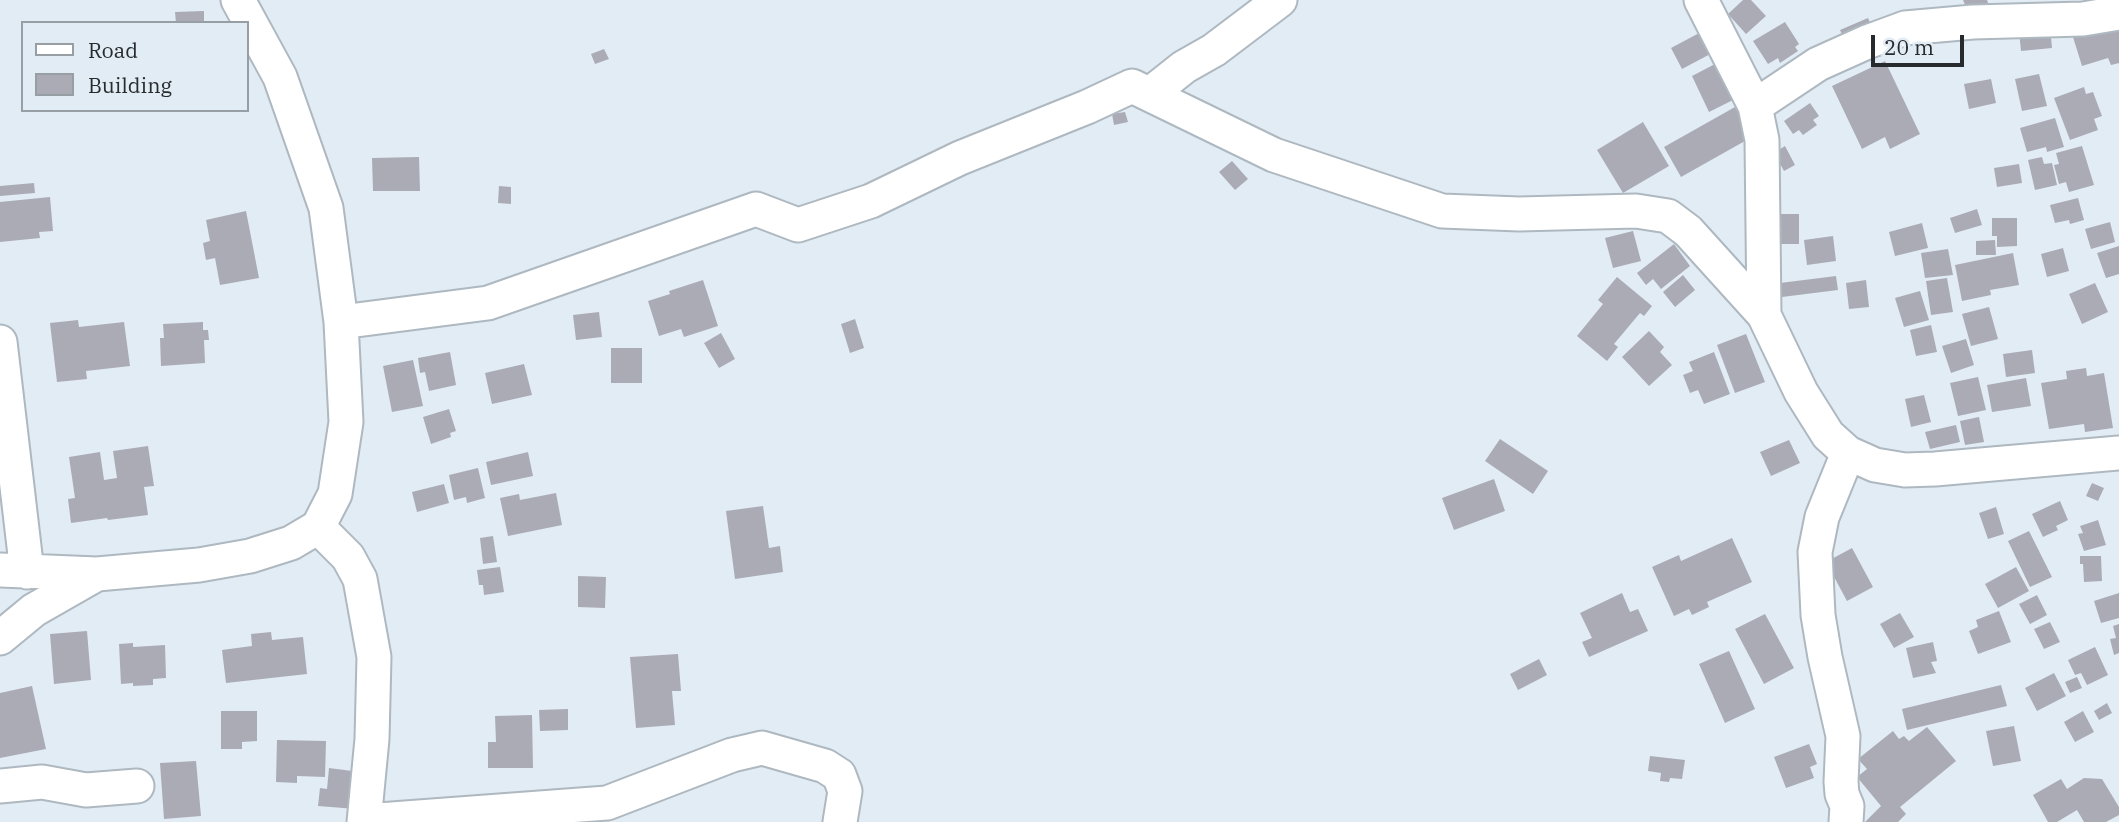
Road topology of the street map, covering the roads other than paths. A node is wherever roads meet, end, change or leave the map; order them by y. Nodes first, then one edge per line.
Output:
1 (238, 0) edge
2 (1280, 0) edge
3 (1701, 0) edge
4 (2003, 11) edge
5 (2119, 13) edge
6 (1150, 94) junction
7 (1755, 106) junction
8 (1764, 316) junction
9 (341, 322) junction
10 (0, 342) edge
11 (1849, 453) junction
12 (2119, 453) edge
13 (318, 527) junction
14 (14, 571) edge
15 (97, 574) junction
16 (0, 639) edge
17 (0, 786) edge
18 (136, 786) dead end
19 (365, 821) edge
20 (840, 822) edge
21 (1846, 822) edge

1 - 9 street
2 - 6 street
3 - 7 street
4 - 5 street
4 - 7 street
6 - 8 street
6 - 9 street
7 - 8 street
8 - 11 street
9 - 13 street
10 - 14 street
11 - 12 street
11 - 21 street
13 - 15 street
13 - 19 street
14 - 15 street
15 - 16 street
17 - 18 street
19 - 20 street

